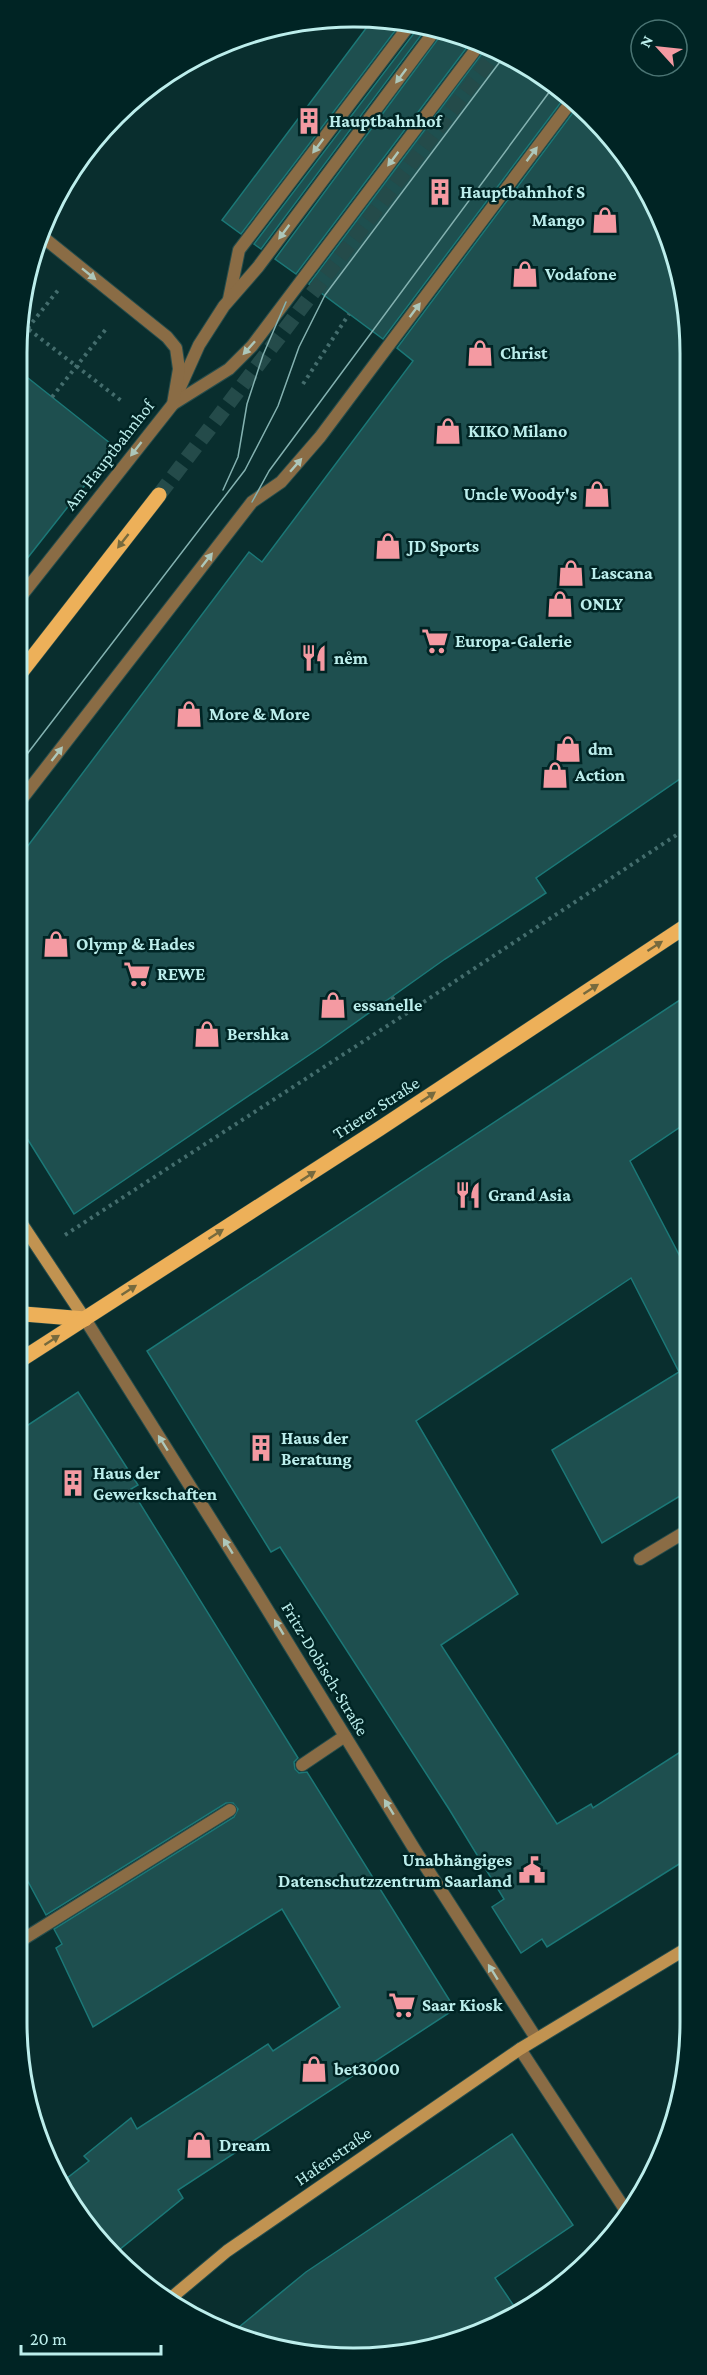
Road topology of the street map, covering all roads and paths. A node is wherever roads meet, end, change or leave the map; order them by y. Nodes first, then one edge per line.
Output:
1 (405, 31) edge
2 (431, 36) edge
3 (475, 51) edge
4 (567, 107) edge
5 (47, 241) edge
6 (50, 300) dead end
7 (229, 300) junction
8 (349, 314) dead end
9 (29, 323) edge
10 (106, 328) dead end
11 (28, 330) edge
12 (76, 367) junction
13 (303, 384) dead end
14 (52, 397) dead end
15 (123, 402) dead end
16 (172, 404) junction
17 (159, 495) tunnel mouth
18 (27, 589) edge
19 (27, 665) edge
20 (27, 792) edge
21 (680, 833) edge
22 (680, 930) edge
23 (392, 996) dead end
24 (404, 1015) junction
25 (27, 1232) edge
26 (40, 1252) junction
27 (27, 1316) edge
28 (85, 1319) junction
29 (27, 1356) edge
30 (680, 1535) edge
31 (640, 1559) dead end
32 (345, 1736) junction
33 (302, 1765) dead end
34 (230, 1810) dead end
35 (27, 1937) edge
36 (680, 1952) edge
37 (536, 2038) junction
38 (520, 2049) junction
39 (623, 2206) edge
40 (175, 2295) edge

1 -> 7 street
2 -> 7 street
3 -> 16 street
20 -> 4 street
5 -> 16 street, Am Hauptbahnhof
6 - 9 path
7 - 16 street
8 - 13 path
10 - 12 path
11 - 12 path
12 - 14 path
12 - 15 path
16 -> 18 street, Am Hauptbahnhof
17 -> 19 main road
21 - 24 path
28 -> 22 main road, Trierer Straße
23 - 24 path
24 - 26 path
25 - 26 street
26 - 28 street
27 - 28 main road
29 -> 28 main road, Trierer Straße
32 -> 28 street, Fritz-Dobisch-Straße
30 - 31 street
32 - 33 street
37 -> 32 street, Fritz-Dobisch-Straße
34 - 35 street
36 - 37 street, Hafenstraße
37 - 38 street, Hafenstraße
38 - 39 street
38 - 40 street, Hafenstraße

